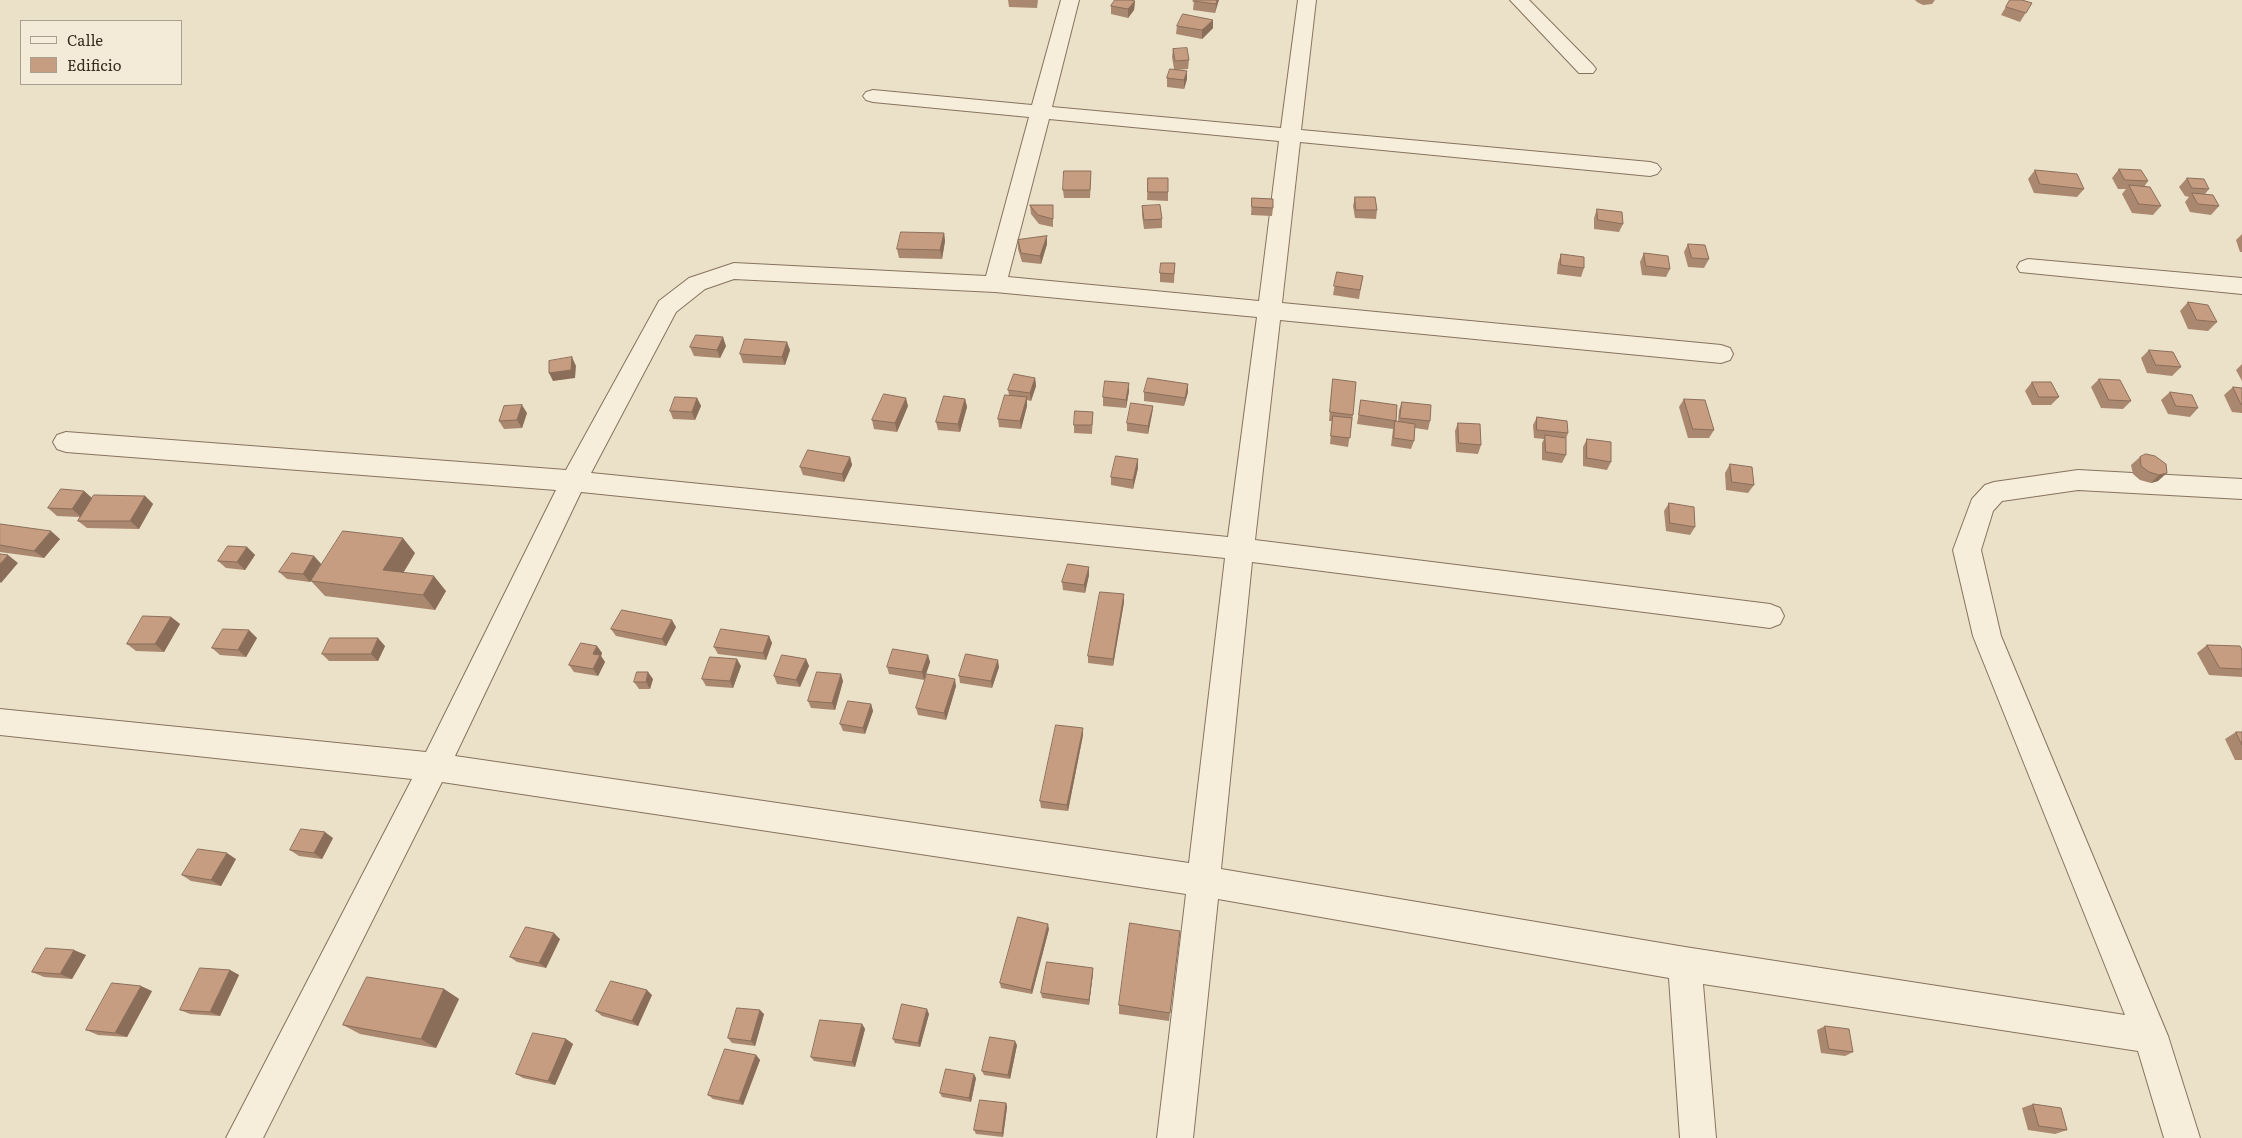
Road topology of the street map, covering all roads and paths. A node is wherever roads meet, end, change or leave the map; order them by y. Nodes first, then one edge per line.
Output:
1 (1070, 0) edge
2 (1307, 0) edge
3 (1518, 0) edge
4 (1586, 70) dead end
5 (873, 96) dead end
6 (1039, 112) junction
7 (1290, 135) junction
8 (1650, 169) dead end
9 (2028, 267) dead end
10 (995, 284) junction
11 (2242, 286) edge
12 (1269, 311) junction
13 (1721, 354) dead end
14 (66, 442) dead end
15 (573, 481) junction
16 (2242, 489) edge
17 (1240, 549) junction
18 (1770, 616) dead end
19 (0, 722) edge
20 (434, 767) junction
21 (1202, 881) junction
22 (1685, 964) junction
23 (2150, 1036) junction
24 (244, 1138) edge
25 (1175, 1138) edge
26 (1698, 1138) edge
27 (2182, 1138) edge

1 - 6 street
2 - 7 street
3 - 4 street
5 - 6 street
6 - 7 street
6 - 10 street
7 - 8 street
7 - 12 street
9 - 11 street
10 - 12 street
10 - 15 street
12 - 13 street
12 - 17 street
14 - 15 street
15 - 17 street
15 - 20 street
16 - 23 street
17 - 18 street
17 - 21 street
19 - 20 street
20 - 21 street
20 - 24 street
21 - 22 street
21 - 25 street
22 - 23 street
22 - 26 street
23 - 27 street

